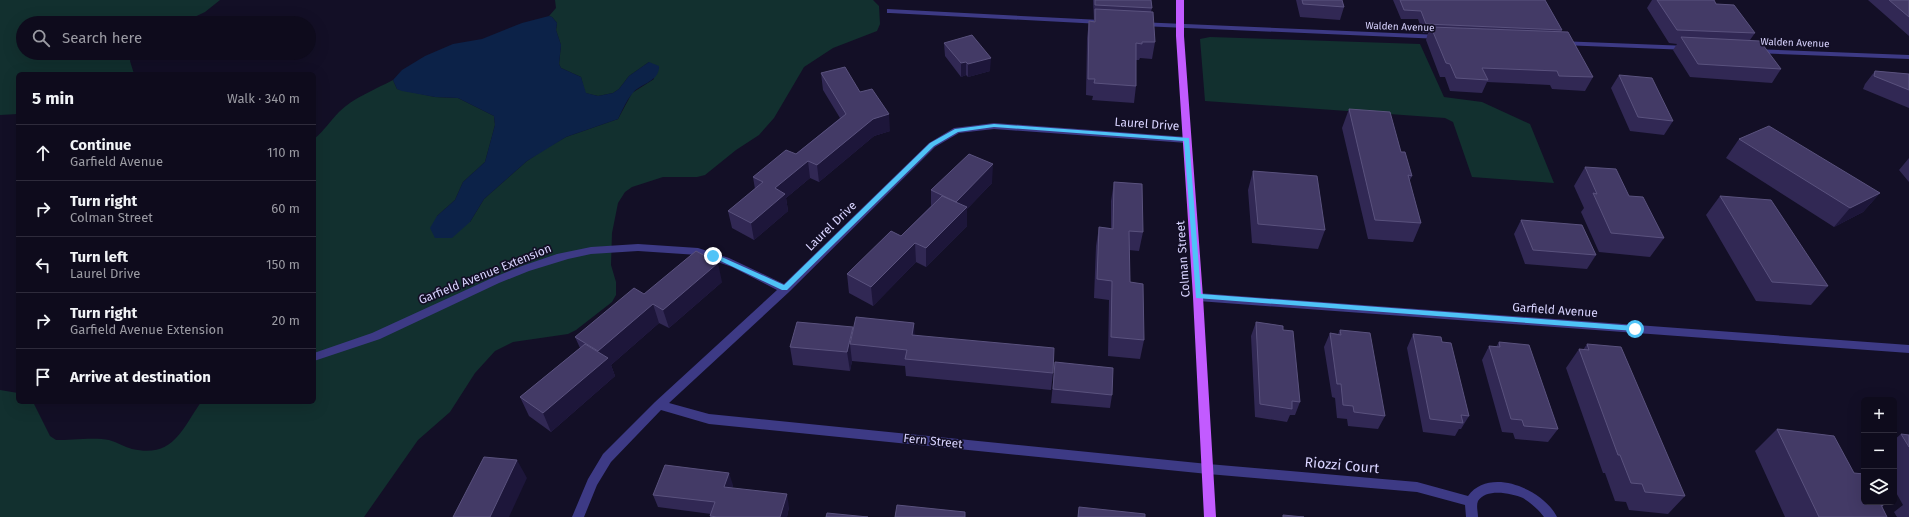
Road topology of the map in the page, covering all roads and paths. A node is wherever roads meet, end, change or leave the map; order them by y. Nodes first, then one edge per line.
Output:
1 (1180, 0) edge
2 (890, 11) dead end
3 (1106, 22) edge
4 (1130, 24) edge
5 (1180, 26) junction
6 (1448, 38) edge
7 (1551, 42) edge
8 (1694, 48) edge
9 (1750, 50) edge
10 (1909, 57) edge
11 (1187, 140) junction
12 (784, 289) junction
13 (1198, 297) junction
14 (1909, 349) edge
15 (316, 356) edge
16 (659, 405) junction
17 (1208, 469) junction
18 (1472, 502) junction
19 (578, 517) edge
20 (1210, 517) edge
21 (1472, 517) edge
22 (1551, 517) edge

1 - 5 main road, Colman Street
2 - 3 street
4 - 5 street, Walden Avenue
5 - 6 street, Walden Avenue
5 - 11 main road, Colman Street
7 - 8 street
9 - 10 street, Walden Avenue
11 - 12 street, Laurel Drive
11 - 13 main road, Colman Street
12 - 15 street, Garfield Avenue Extension
12 - 16 street, Laurel Drive
13 - 14 street, Garfield Avenue
13 - 17 main road, Colman Street
16 - 17 street, Fern Street
16 - 19 street, Laurel Drive
17 - 18 street, Riozzi Court
17 - 20 main road, Colman Street
18 - 21 street
18 - 22 street

